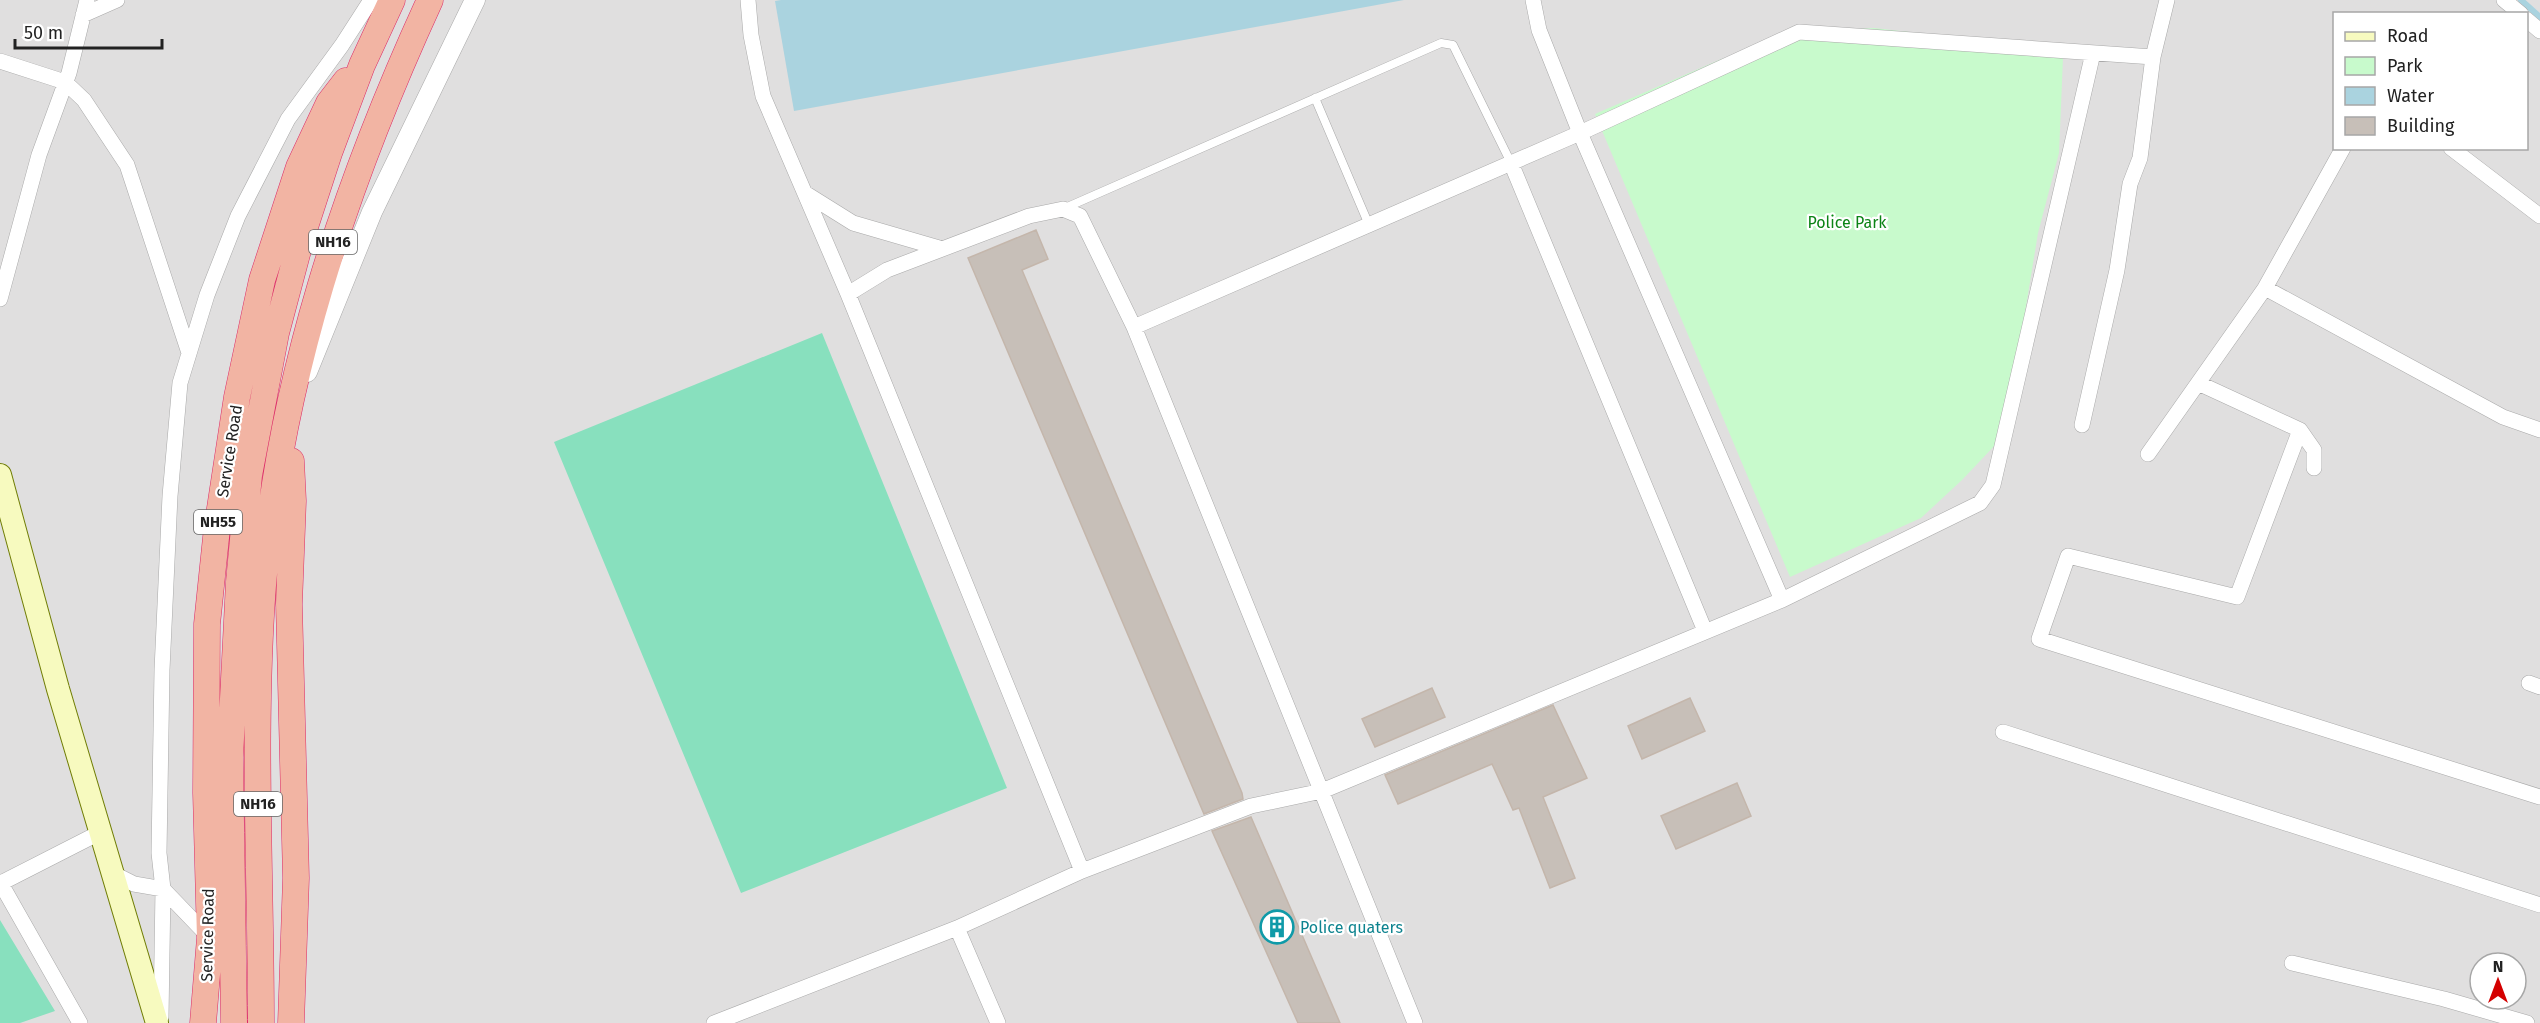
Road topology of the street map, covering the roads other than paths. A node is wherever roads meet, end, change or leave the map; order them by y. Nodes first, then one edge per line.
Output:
1 (87, 0) edge
2 (117, 0) edge
3 (371, 0) edge
4 (392, 0) edge
5 (430, 0) edge
6 (475, 0) edge
7 (748, 0) edge
8 (1533, 0) edge
9 (2167, 0) edge
10 (2504, 0) edge
11 (2519, 12) edge
12 (83, 15) junction
13 (2528, 21) edge
14 (2540, 31) edge
15 (2093, 53) junction
16 (366, 57) junction
17 (2153, 57) junction
18 (0, 61) edge
19 (65, 82) junction
20 (1315, 98) junction
21 (1580, 133) junction
22 (2342, 150) edge
23 (2454, 150) edge
24 (1511, 163) junction
25 (805, 193) junction
26 (1063, 209) junction
27 (2540, 216) edge
28 (1369, 225) junction
29 (939, 248) junction
30 (2265, 288) junction
31 (848, 294) junction
32 (0, 299) edge
33 (1134, 327) junction
34 (189, 353) junction
35 (2198, 383) junction
36 (289, 416) junction
37 (2082, 425) dead end
38 (2540, 429) edge
39 (2300, 430) junction
40 (2148, 454) dead end
41 (2314, 468) dead end
42 (0, 475) edge
43 (1782, 600) junction
44 (1705, 631) junction
45 (2003, 732) dead end
46 (1322, 791) junction
47 (2540, 797) edge
48 (101, 832) junction
49 (1082, 871) junction
50 (112, 873) junction
51 (0, 883) edge
52 (163, 889) junction
53 (2540, 905) edge
54 (957, 928) junction
55 (210, 938) junction
56 (2292, 963) dead end
57 (80, 1023) edge
58 (159, 1023) edge
59 (203, 1023) edge
60 (233, 1023) edge
61 (261, 1023) edge
62 (291, 1023) edge
63 (714, 1023) edge
64 (999, 1023) edge
65 (1415, 1023) edge
66 (2527, 1023) edge

1 - 12 street
2 - 12 street
3 - 34 street
4 - 16 highway, NH16
5 - 36 highway, NH16
6 - 36 street
7 - 25 street
8 - 21 street
9 - 17 street
10 - 11 street
12 - 19 street
13 - 14 street
15 - 17 street
15 - 21 street
15 - 43 street
16 - 55 highway, Service Road / NH55
16 - 60 highway, NH16
17 - 37 street
18 - 19 street
19 - 32 street
19 - 34 street
20 - 24 lane
20 - 26 lane
20 - 28 lane
21 - 24 street
21 - 43 street
22 - 30 street
23 - 27 street
24 - 28 street
24 - 44 street
25 - 29 street
25 - 31 street
26 - 29 street
26 - 33 street
28 - 33 street
29 - 31 street
30 - 35 street
30 - 38 street
31 - 49 street
33 - 46 street
34 - 52 street
35 - 39 street
35 - 40 street
36 - 61 highway, NH16
36 - 62 highway
39 - 41 street
39 - 47 street
42 - 48 main road
43 - 44 street
44 - 46 street
45 - 53 street
46 - 49 street
46 - 65 street
48 - 50 main road
48 - 51 street
49 - 54 street
50 - 52 street
50 - 58 main road
51 - 57 street
52 - 55 street
52 - 58 street
54 - 63 street
54 - 64 street
55 - 59 highway, Service Road / NH55
55 - 60 street
56 - 66 street

